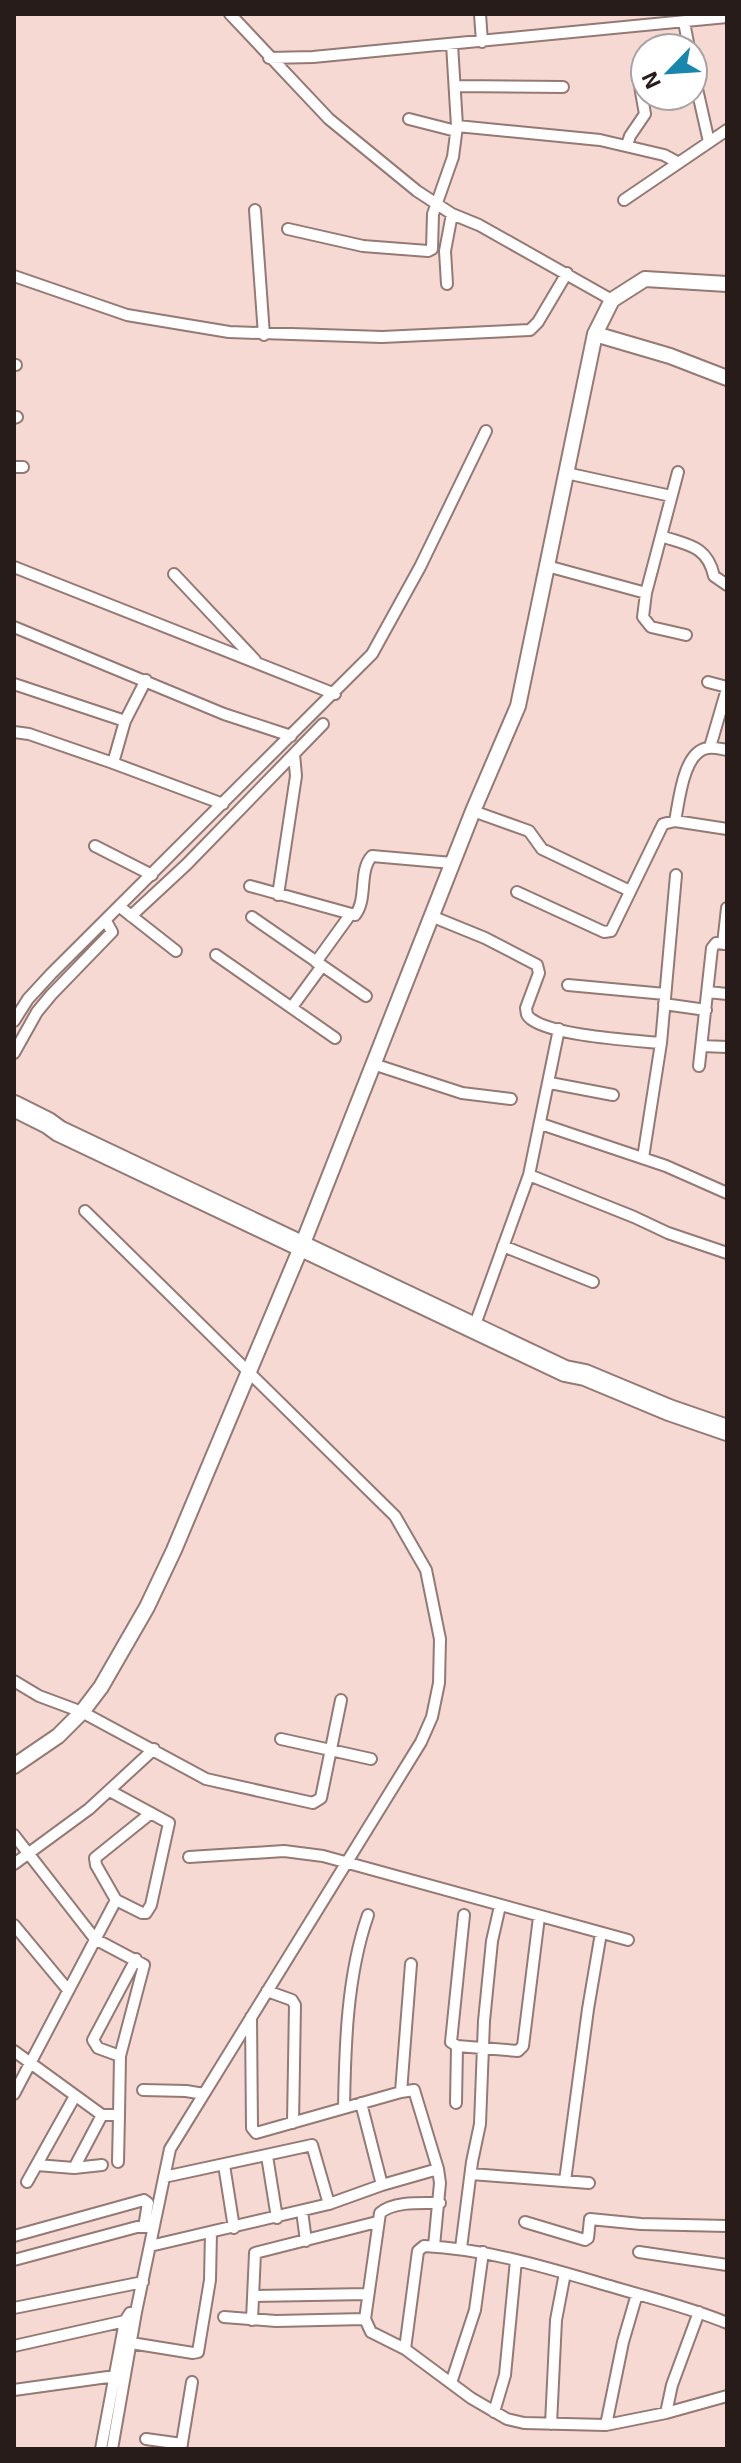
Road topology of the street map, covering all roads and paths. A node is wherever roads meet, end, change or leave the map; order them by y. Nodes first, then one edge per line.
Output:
1 (230, 14) edge
2 (480, 14) edge
3 (705, 17) edge
4 (727, 17) edge
5 (663, 19) edge
6 (684, 22) junction
7 (686, 32) edge
8 (482, 42) junction
9 (452, 44) junction
10 (269, 58) junction
11 (455, 86) junction
12 (563, 87) dead end
13 (645, 112) edge
14 (702, 112) edge
15 (409, 119) dead end
16 (456, 129) junction
17 (727, 130) edge
18 (709, 142) junction
19 (627, 145) junction
20 (677, 162) junction
21 (624, 200) dead end
22 (436, 204) junction
23 (255, 210) dead end
24 (452, 214) junction
25 (288, 229) dead end
26 (567, 273) junction
27 (14, 276) edge
28 (447, 284) dead end
29 (727, 284) edge
30 (612, 300) junction
31 (595, 334) junction
32 (264, 335) junction
33 (727, 378) edge
34 (486, 431) dead end
35 (678, 472) dead end
36 (566, 473) junction
37 (671, 496) junction
38 (661, 536) junction
39 (547, 566) junction
40 (14, 567) edge
41 (174, 574) dead end
42 (727, 585) edge
43 (646, 593) junction
44 (14, 627) edge
45 (686, 635) dead end
46 (256, 662) junction
47 (146, 680) junction
48 (708, 682) dead end
49 (14, 684) edge
50 (727, 688) edge
51 (335, 694) junction
52 (125, 721) junction
53 (323, 724) dead end
54 (14, 732) edge
55 (291, 736) junction
56 (710, 747) junction
57 (727, 750) edge
58 (294, 754) junction
59 (113, 763) junction
60 (223, 804) junction
61 (473, 811) junction
62 (675, 821) junction
63 (727, 829) edge
64 (95, 846) dead end
65 (452, 863) junction
66 (152, 875) junction
67 (676, 875) dead end
68 (250, 886) dead end
69 (630, 891) junction
70 (517, 892) dead end
71 (278, 895) junction
72 (120, 907) junction
73 (727, 908) edge
74 (350, 915) junction
75 (131, 916) junction
76 (431, 916) junction
77 (252, 917) dead end
78 (106, 921) junction
79 (725, 944) edge
80 (176, 951) dead end
81 (216, 955) dead end
82 (319, 964) junction
83 (568, 985) dead end
84 (708, 992) junction
85 (727, 994) edge
86 (366, 996) dead end
87 (665, 999) junction
88 (292, 1007) junction
89 (706, 1010) junction
90 (14, 1021) edge
91 (559, 1029) junction
92 (335, 1038) dead end
93 (661, 1043) junction
94 (702, 1046) junction
95 (727, 1047) edge
96 (14, 1053) edge
97 (373, 1064) junction
98 (699, 1066) dead end
99 (550, 1083) junction
100 (613, 1095) dead end
101 (511, 1099) dead end
102 (14, 1106) edge
103 (541, 1124) junction
104 (643, 1158) junction
105 (529, 1175) junction
106 (727, 1193) edge
107 (85, 1211) dead end
108 (303, 1242) junction
109 (503, 1246) junction
110 (727, 1253) edge
111 (593, 1282) dead end
112 (477, 1319) junction
113 (248, 1374) junction
114 (585, 1375) junction
115 (727, 1430) edge
116 (14, 1681) edge
117 (341, 1700) dead end
118 (82, 1712) junction
119 (281, 1739) dead end
120 (154, 1749) junction
121 (331, 1751) junction
122 (371, 1759) dead end
123 (14, 1766) edge
124 (110, 1791) junction
125 (151, 1813) junction
126 (14, 1835) edge
127 (29, 1855) junction
128 (189, 1857) dead end
129 (346, 1863) junction
130 (14, 1864) edge
131 (116, 1900) junction
132 (500, 1906) junction
133 (368, 1915) dead end
134 (464, 1915) dead end
135 (539, 1917) junction
136 (15, 1929) edge
137 (601, 1933) junction
138 (95, 1939) junction
139 (628, 1940) dead end
140 (136, 1959) junction
141 (411, 1964) dead end
142 (68, 1990) junction
143 (267, 1991) junction
144 (251, 2017) junction
145 (457, 2046) junction
146 (481, 2048) junction
147 (14, 2051) edge
148 (120, 2056) junction
149 (30, 2063) junction
150 (143, 2090) dead end
151 (401, 2092) junction
152 (14, 2094) edge
153 (204, 2094) junction
154 (75, 2096) junction
155 (361, 2103) junction
156 (456, 2103) dead end
157 (344, 2108) junction
158 (102, 2115) junction
159 (119, 2115) junction
160 (293, 2123) junction
161 (267, 2156) junction
162 (118, 2162) dead end
163 (37, 2165) junction
164 (102, 2165) dead end
165 (224, 2165) junction
166 (74, 2168) junction
167 (438, 2169) junction
168 (471, 2174) junction
169 (164, 2177) junction
170 (565, 2181) junction
171 (27, 2182) dead end
172 (589, 2183) dead end
173 (382, 2185) junction
174 (440, 2203) junction
175 (329, 2204) junction
176 (302, 2211) junction
177 (277, 2218) junction
178 (377, 2222) junction
179 (525, 2222) dead end
180 (727, 2226) edge
181 (149, 2227) junction
182 (234, 2228) junction
183 (211, 2232) junction
184 (14, 2236) edge
185 (306, 2241) junction
186 (150, 2246) junction
187 (434, 2246) junction
188 (461, 2248) junction
189 (483, 2252) junction
190 (639, 2252) dead end
191 (14, 2260) edge
192 (516, 2260) junction
193 (727, 2265) edge
194 (565, 2273) junction
195 (143, 2282) junction
196 (367, 2294) junction
197 (637, 2294) junction
198 (253, 2296) junction
199 (14, 2308) edge
200 (136, 2312) junction
201 (699, 2312) junction
202 (224, 2317) dead end
203 (365, 2319) junction
204 (252, 2320) junction
205 (125, 2321) junction
206 (727, 2323) edge
207 (131, 2343) junction
208 (14, 2346) edge
209 (405, 2349) junction
210 (115, 2376) junction
211 (192, 2382) dead end
212 (451, 2383) junction
213 (14, 2390) edge
214 (727, 2396) edge
215 (494, 2412) junction
216 (666, 2413) junction
217 (551, 2424) junction
218 (606, 2425) junction
219 (146, 2439) dead end
220 (182, 2447) edge
221 (101, 2449) edge
222 (112, 2449) edge

1 - 10 street
2 - 8 street
3 - 4 street
3 - 6 street
5 - 6 street
5 - 8 street
6 - 7 street
8 - 9 street
9 - 10 street
9 - 11 street
10 - 22 street
11 - 12 street
11 - 16 street
13 - 19 street
14 - 18 street
15 - 16 street
16 - 19 street
16 - 22 street
17 - 18 street
18 - 20 street
19 - 20 street
20 - 21 street
22 - 24 street
22 - 25 street
23 - 32 street
24 - 26 street
24 - 28 street
26 - 30 street
26 - 32 street
27 - 32 street
29 - 30 street
30 - 31 street
31 - 33 street
31 - 36 street
34 - 51 street
35 - 37 street
36 - 37 street
36 - 39 street
37 - 38 street
38 - 42 street
38 - 43 street
39 - 43 street
39 - 61 street
40 - 46 street
41 - 46 street
43 - 45 street
44 - 47 street
46 - 51 street
47 - 52 street
47 - 55 street
48 - 50 street
49 - 52 street
50 - 56 street
51 - 55 street
52 - 59 street
53 - 58 street
54 - 59 street
55 - 60 street
56 - 57 street
56 - 62 street
58 - 71 street
58 - 75 street
59 - 60 street
60 - 66 street
61 - 65 street
61 - 69 street
62 - 63 street
62 - 69 street
64 - 66 street
65 - 74 street
65 - 76 street
66 - 72 street
67 - 87 street
68 - 71 street
69 - 70 street
71 - 74 street
72 - 75 street
72 - 78 street
73 - 79 street
74 - 82 street
75 - 80 street
76 - 91 street
76 - 97 street
77 - 82 street
78 - 90 street
78 - 96 street
79 - 84 street
81 - 88 street
82 - 86 street
82 - 88 street
83 - 87 street
84 - 85 street
84 - 89 street
87 - 89 street
87 - 93 street
88 - 92 street
89 - 94 street
91 - 93 street
91 - 99 street
93 - 104 street
94 - 95 street
94 - 98 street
97 - 101 street
97 - 108 street
99 - 100 street
99 - 103 street
102 - 108 highway
103 - 104 street
103 - 105 street
104 - 106 street
105 - 109 street
105 - 110 street
107 - 113 street
108 - 112 highway
108 - 113 street
108 - 114 highway
109 - 111 street
109 - 112 street
112 - 114 highway
113 - 118 street
113 - 129 street
114 - 115 highway
116 - 118 street
117 - 121 street
118 - 120 street
118 - 123 street
119 - 121 street
120 - 121 street
120 - 124 street
121 - 122 street
124 - 125 street
124 - 127 street
125 - 131 street
125 - 131 street
126 - 127 street
127 - 130 street
127 - 138 street
128 - 129 street
129 - 132 street
129 - 143 street
131 - 138 street
132 - 135 street
132 - 146 street
133 - 157 street
134 - 145 street
135 - 137 street
135 - 146 street
136 - 142 street
137 - 139 street
137 - 170 street
138 - 140 street
138 - 142 street
140 - 148 street
140 - 148 street
141 - 151 street
142 - 149 street
143 - 144 street
143 - 160 street
144 - 153 street
144 - 160 street
145 - 146 street
145 - 156 street
146 - 168 street
147 - 149 street
148 - 159 street
149 - 152 street
149 - 154 street
150 - 153 street
151 - 155 street
151 - 167 street
153 - 169 street
154 - 158 street
154 - 163 street
155 - 157 street
155 - 173 street
157 - 160 street
158 - 159 street
158 - 166 street
159 - 162 street
161 - 165 street
161 - 175 street
161 - 177 street
163 - 166 street
163 - 171 street
164 - 166 street
165 - 169 street
165 - 182 street
167 - 173 street
167 - 174 street
168 - 170 street
168 - 188 street
169 - 181 street
170 - 172 street
173 - 175 street
174 - 178 street
174 - 187 street
175 - 176 street
176 - 177 street
176 - 185 street
177 - 182 street
178 - 185 street
178 - 196 street
179 - 180 street
181 - 184 street
181 - 186 street
181 - 191 street
182 - 183 street
183 - 186 street
183 - 207 street
185 - 198 street
186 - 195 street
187 - 188 street
187 - 209 street
188 - 189 street
189 - 192 street
189 - 212 street
190 - 193 street
192 - 194 street
192 - 215 street
194 - 197 street
194 - 217 street
195 - 199 street
195 - 200 street
196 - 198 street
196 - 203 street
197 - 201 street
197 - 218 street
198 - 204 street
200 - 205 street
200 - 207 street
201 - 206 street
201 - 216 street
202 - 204 street
203 - 204 street
203 - 209 street
205 - 208 street
205 - 210 street
207 - 222 street
209 - 212 street
210 - 213 street
210 - 221 street
211 - 220 street
212 - 215 street
214 - 216 street
215 - 217 street
216 - 218 street
217 - 218 street
219 - 220 street

